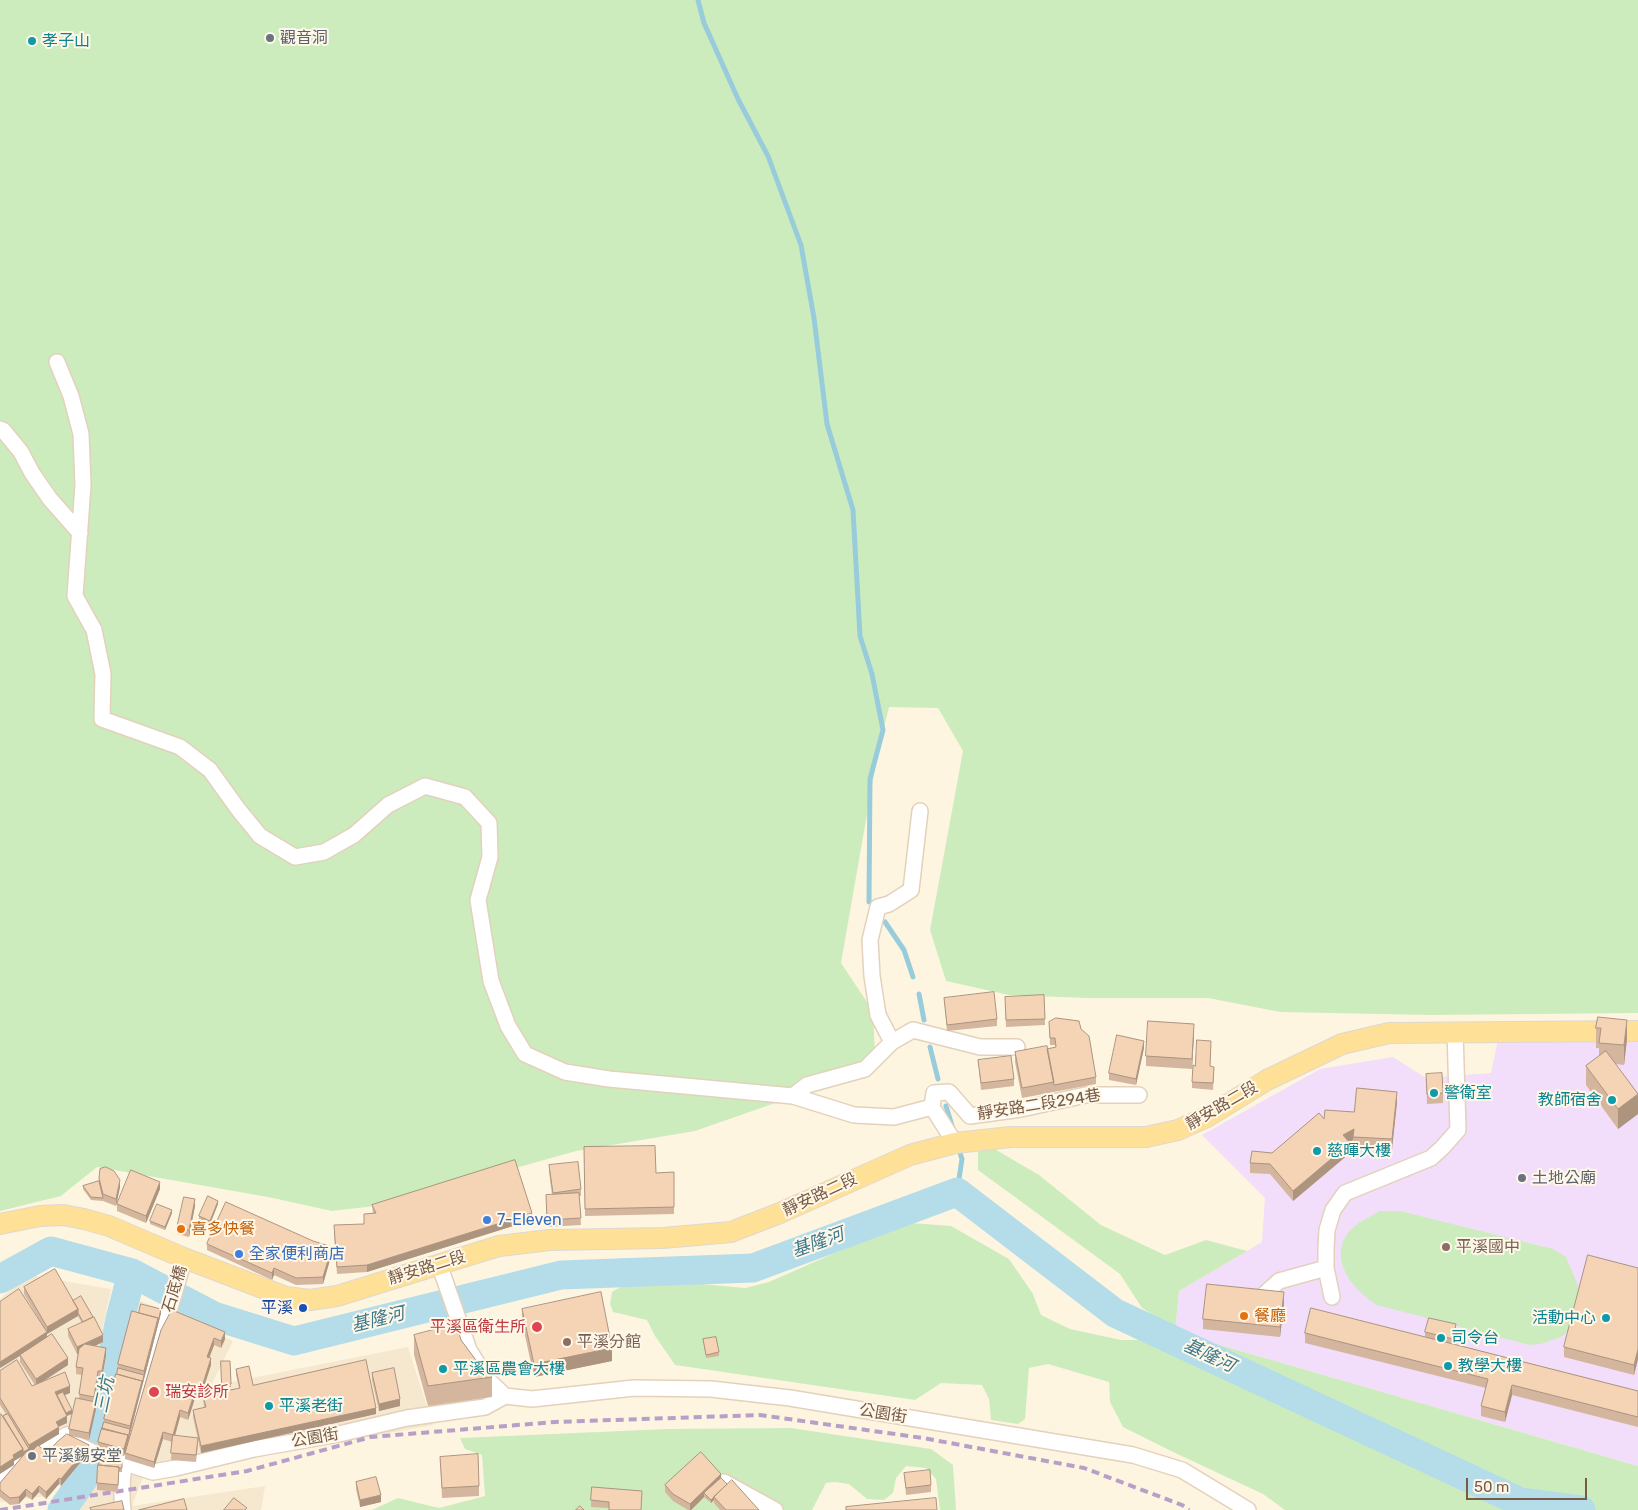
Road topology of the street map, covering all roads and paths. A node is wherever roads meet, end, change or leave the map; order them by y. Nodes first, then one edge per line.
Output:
1 (57, 362) dead end
2 (0, 429) edge
3 (80, 533) junction
4 (920, 811) dead end
5 (1455, 1031) junction
6 (1638, 1031) edge
7 (892, 1042) junction
8 (1017, 1047) dead end
9 (1139, 1095) dead end
10 (794, 1096) junction
11 (932, 1107) junction
12 (962, 1142) junction
13 (0, 1224) edge
14 (184, 1258) junction
15 (439, 1264) junction
16 (1326, 1268) junction
17 (1332, 1297) dead end
18 (1258, 1300) edge
19 (505, 1396) junction
20 (124, 1462) junction
21 (0, 1480) edge
22 (724, 1482) edge
23 (123, 1510) edge
24 (775, 1510) edge
25 (1248, 1510) edge

1 - 3 street
2 - 3 street
3 - 10 street
4 - 7 street
5 - 6 main road, 靜安路二段
5 - 12 main road, 靜安路二段
5 - 16 street
7 - 8 street
7 - 10 street
9 - 11 street, 靜安路二段294巷
10 - 11 street
11 - 12 street
12 - 15 main road, 靜安路二段
13 - 14 main road, 靜安路二段
14 - 15 main road, 靜安路二段
14 - 20 street, 石底橋
15 - 19 street
16 - 17 street
16 - 18 street
19 - 20 street, 公園街
19 - 25 street, 公園街
20 - 21 street, 公園街
20 - 23 street, 石底橋
22 - 24 street

